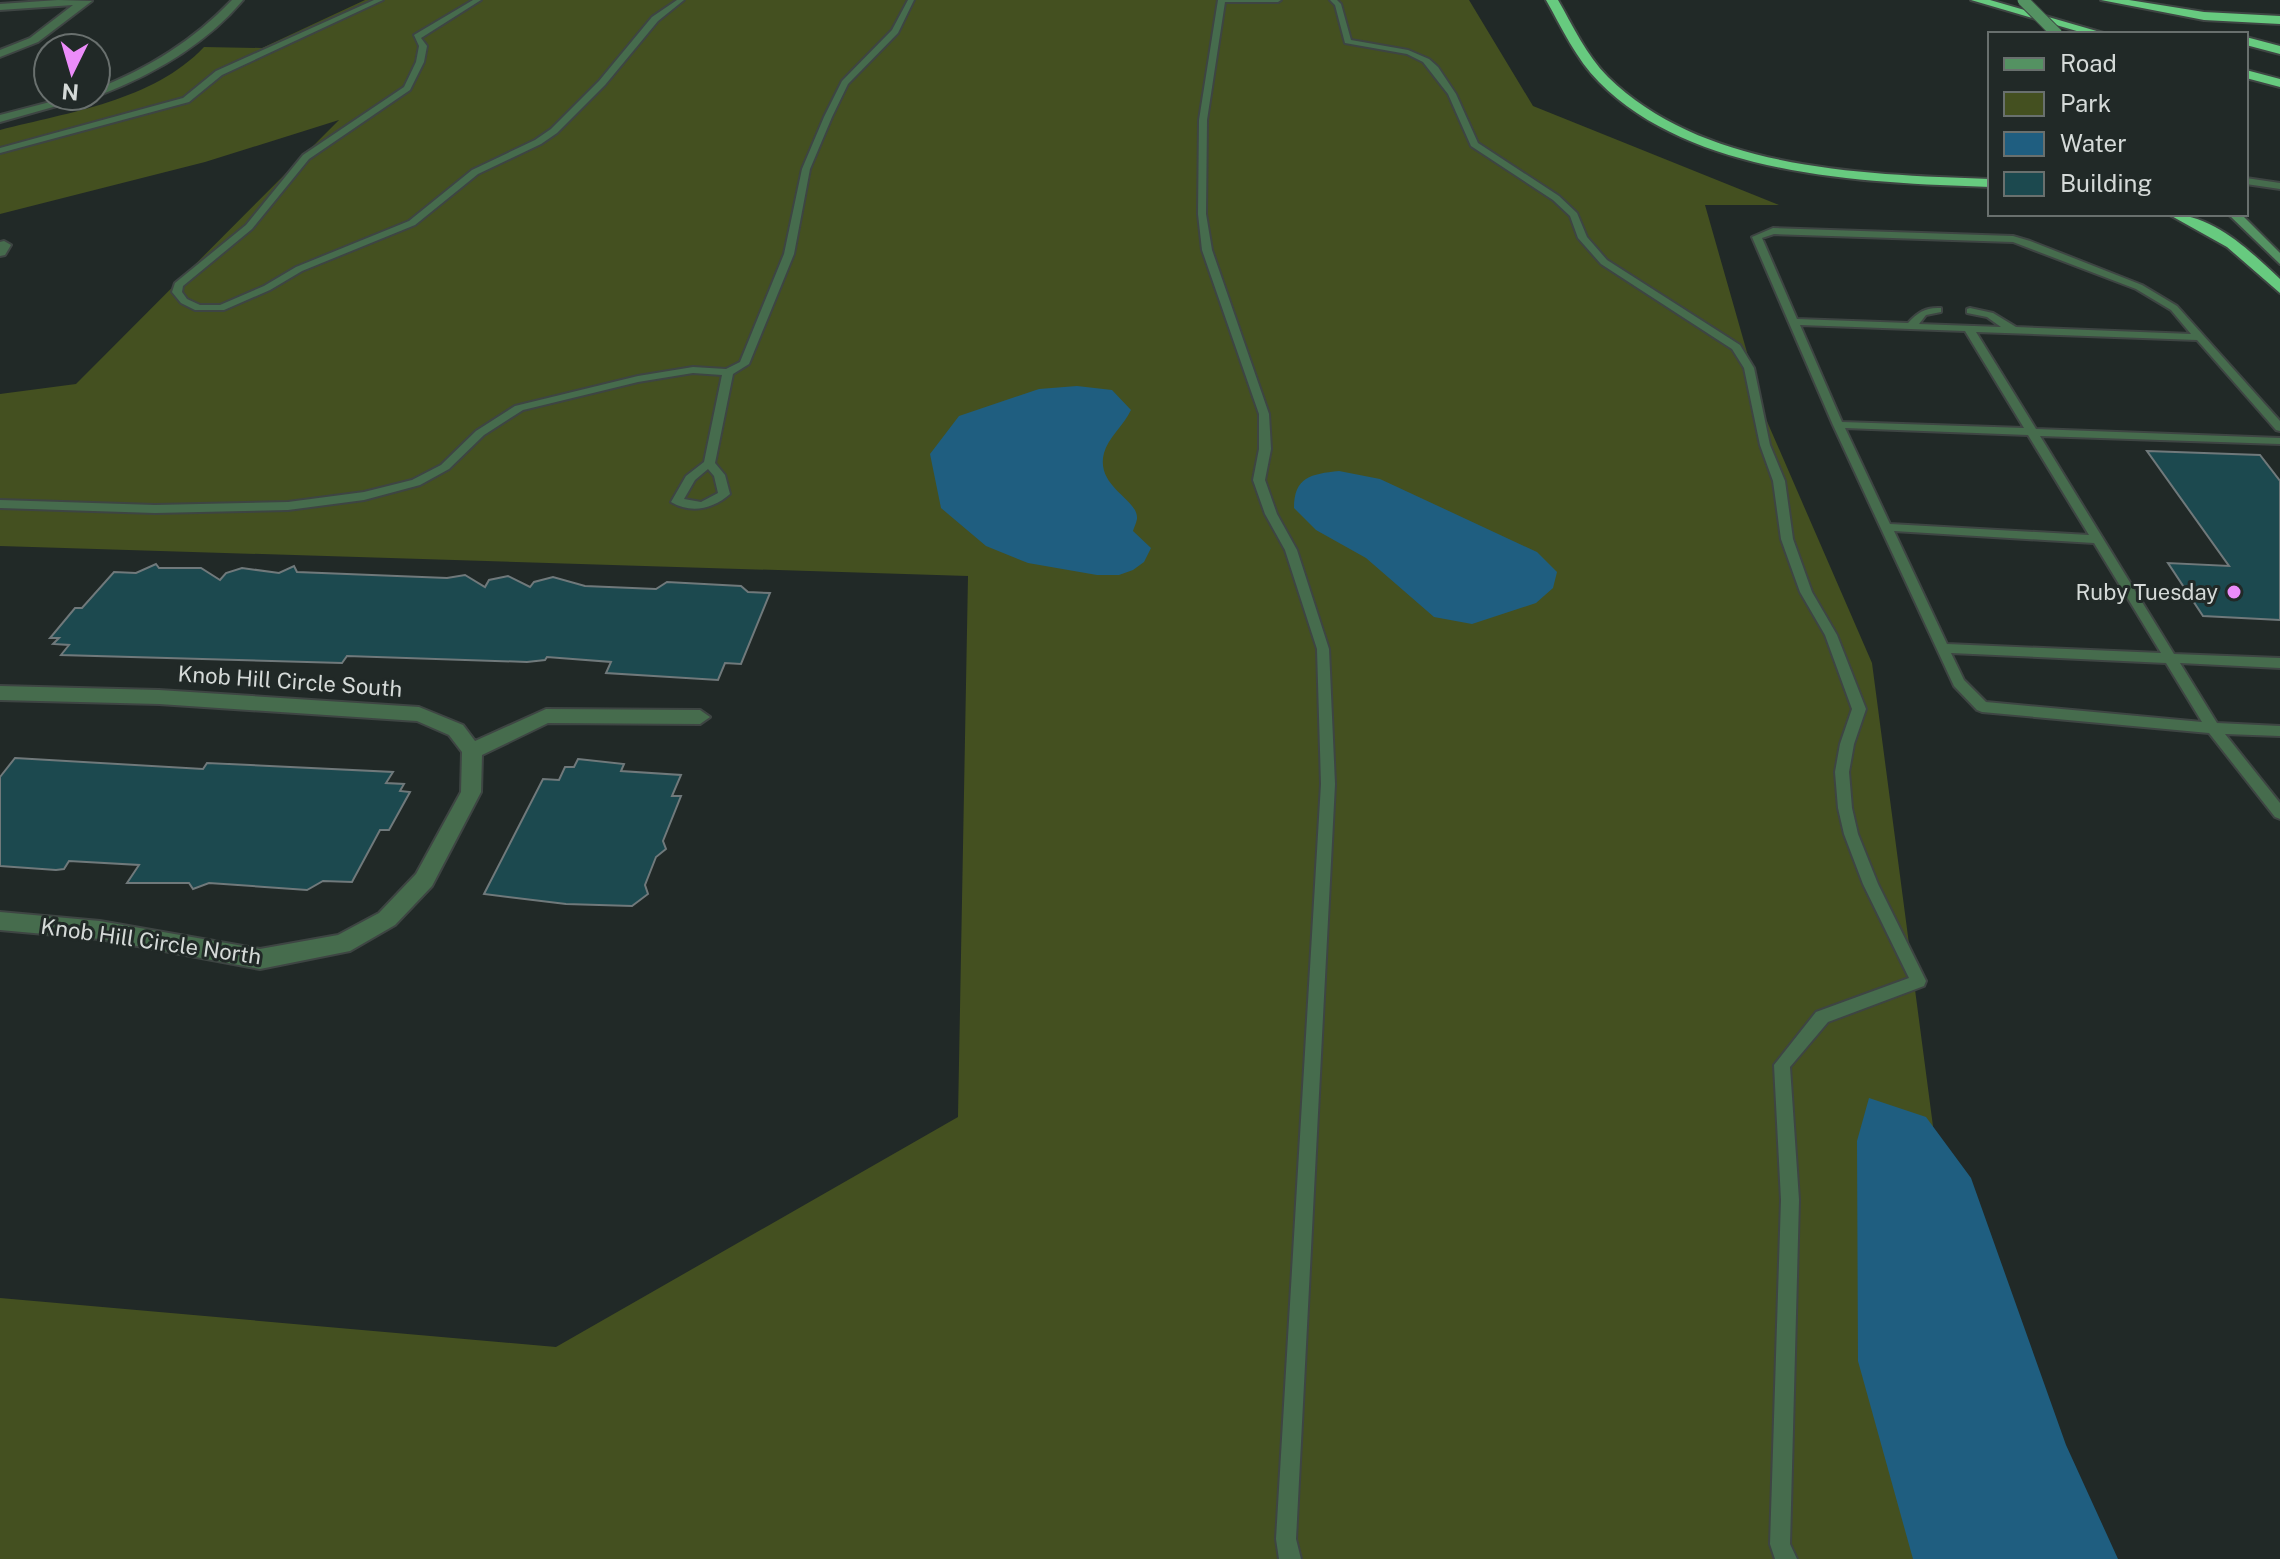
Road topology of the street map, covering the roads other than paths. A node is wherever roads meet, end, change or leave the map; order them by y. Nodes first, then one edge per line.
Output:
1 (238, 0) edge
2 (380, 0) edge
3 (478, 0) edge
4 (681, 0) edge
5 (911, 0) edge
6 (1222, 0) edge
7 (1278, 0) edge
8 (1333, 0) edge
9 (1552, 0) edge
10 (1977, 0) edge
11 (2023, 0) edge
12 (2088, 0) edge
13 (2107, 0) edge
14 (89, 1) edge
15 (0, 7) edge
16 (2280, 20) edge
17 (2203, 30) dead end
18 (2055, 32) edge
19 (2094, 32) edge
20 (2248, 42) edge
21 (2280, 50) edge
22 (0, 54) edge
23 (2248, 75) edge
24 (2280, 83) edge
25 (112, 87) edge
26 (32, 110) edge
27 (0, 119) edge
28 (0, 151) edge
29 (2248, 181) edge
30 (1988, 183) edge
31 (2280, 186) edge
32 (2180, 216) edge
33 (2236, 216) edge
34 (2280, 260) edge
35 (2280, 288) edge
36 (1938, 310) dead end
37 (1970, 311) dead end
38 (1794, 322) junction
39 (1910, 327) junction
40 (1969, 329) junction
41 (2015, 331) junction
42 (2200, 337) junction
43 (728, 372) junction
44 (1838, 425) junction
45 (2280, 428) edge
46 (2031, 431) junction
47 (2280, 441) edge
48 (709, 463) dead end
49 (0, 504) edge
50 (1885, 527) junction
51 (2097, 539) junction
52 (1942, 648) junction
53 (2170, 658) junction
54 (2280, 663) edge
55 (0, 693) edge
56 (700, 717) dead end
57 (2213, 728) junction
58 (2280, 731) edge
59 (472, 751) junction
60 (2280, 813) edge
61 (0, 921) edge
62 (1290, 1559) edge
63 (1786, 1559) edge

1 - 25 street
2 - 28 lane
3 - 4 lane
5 - 43 lane
6 - 7 lane
6 - 62 lane
8 - 63 lane
9 - 30 highway
10 - 19 highway
11 - 18 main road, bridge
12 - 17 highway
13 - 16 highway
14 - 15 street
14 - 22 street
20 - 21 highway
23 - 24 highway
26 - 27 street
29 - 31 lane
32 - 35 highway
33 - 34 main road
36 - 39 lane
37 - 41 lane
38 - 39 lane
38 - 42 lane
38 - 44 lane
39 - 40 lane
40 - 41 lane
40 - 46 lane
41 - 42 lane
42 - 45 lane
43 - 48 lane
43 - 49 lane
44 - 46 lane
44 - 50 lane
46 - 47 lane
46 - 51 lane
50 - 51 lane
50 - 52 lane
51 - 53 lane
52 - 53 lane
52 - 57 lane
53 - 54 lane
53 - 57 lane
55 - 59 street, Knob Hill Circle South
56 - 59 street
57 - 58 lane
57 - 60 lane
59 - 61 street, Knob Hill Circle North

